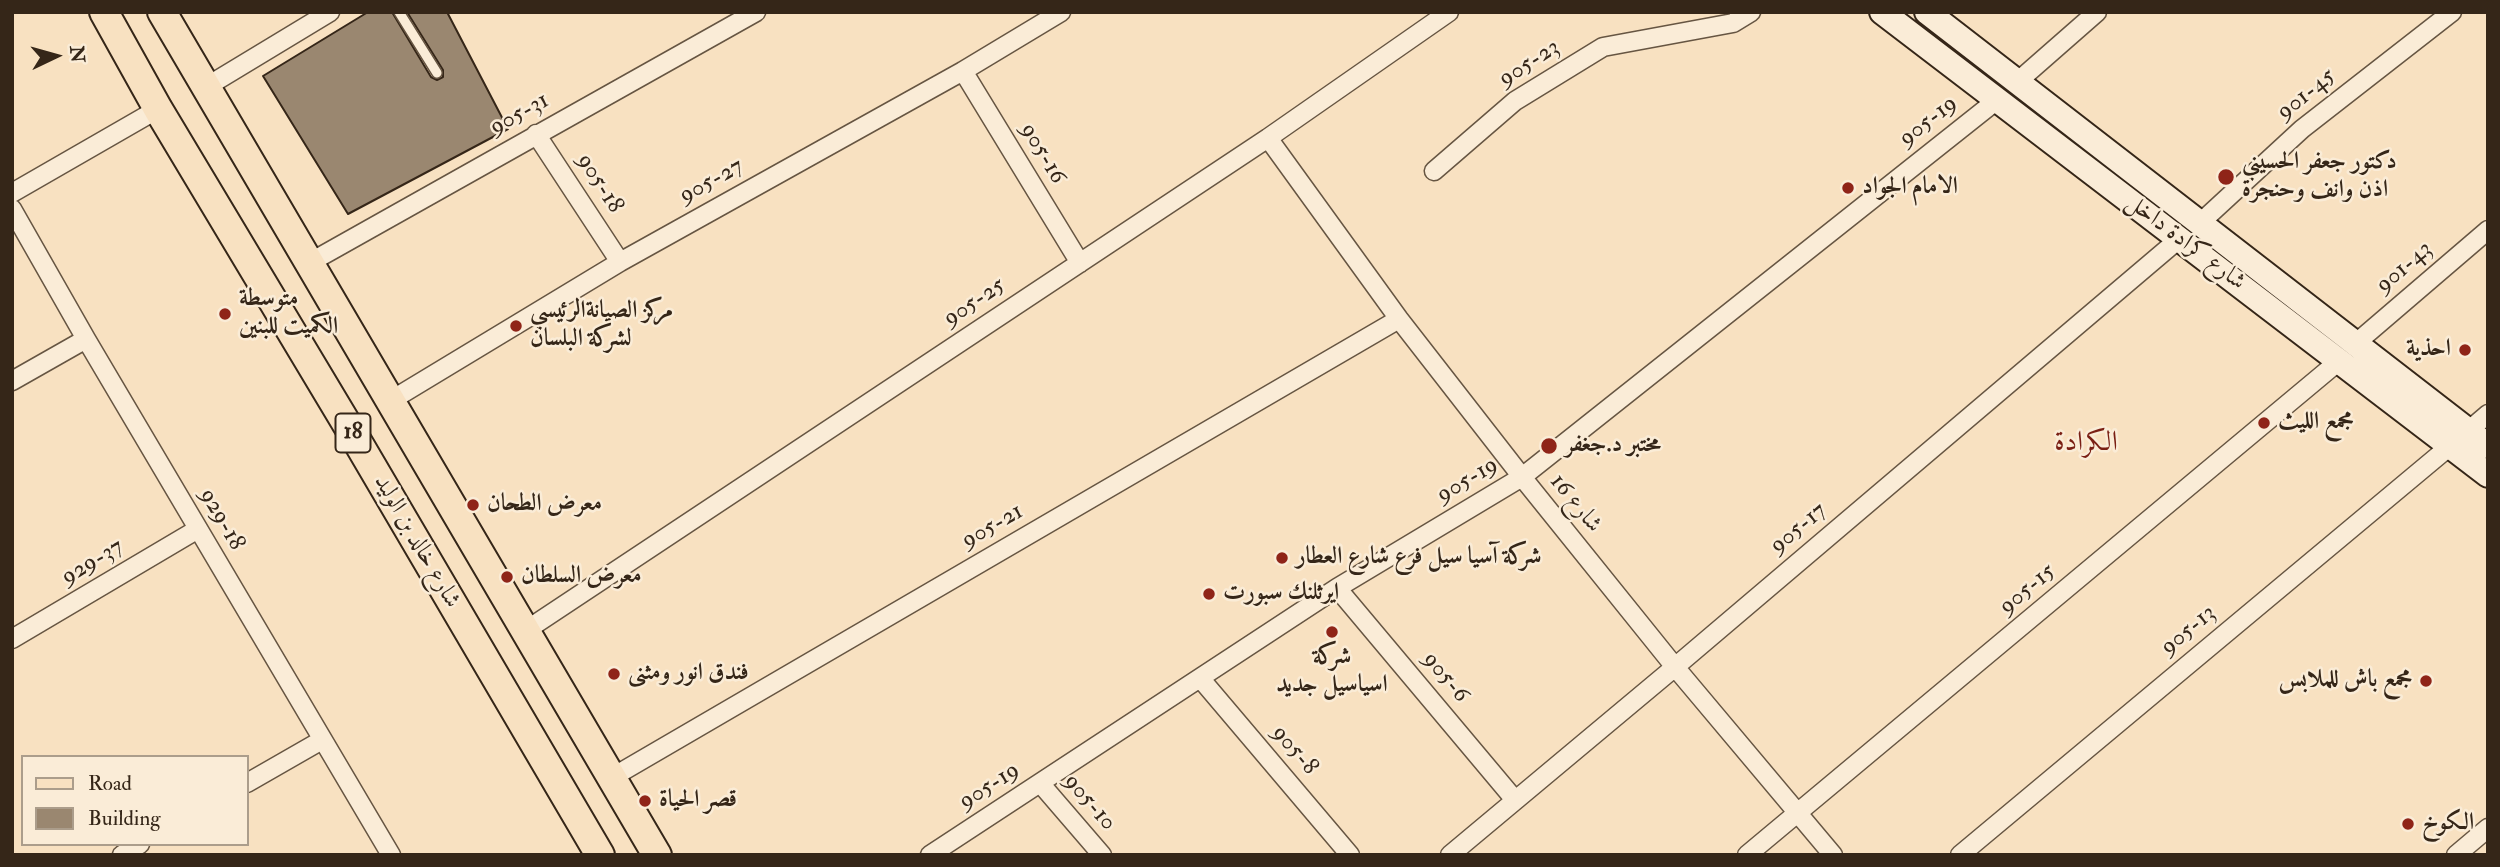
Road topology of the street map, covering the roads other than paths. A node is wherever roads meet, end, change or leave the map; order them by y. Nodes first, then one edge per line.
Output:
1 (104, 12) edge
2 (162, 12) edge
3 (330, 12) edge
4 (399, 12) edge
5 (756, 12) edge
6 (1061, 12) edge
7 (1450, 12) edge
8 (1751, 12) edge
9 (1882, 12) edge
10 (1927, 12) edge
11 (2097, 12) edge
12 (2452, 12) edge
13 (963, 71) junction
14 (436, 73) dead end
15 (2016, 83) junction
16 (205, 87) junction
17 (1997, 100) junction
18 (158, 109) junction
19 (536, 134) junction
20 (1268, 138) junction
21 (1434, 171) dead end
22 (12, 194) edge
23 (12, 209) edge
24 (2199, 224) junction
25 (2488, 230) edge
26 (2179, 239) junction
27 (620, 262) junction
28 (309, 263) junction
29 (1080, 263) junction
30 (1399, 319) junction
31 (86, 339) junction
32 (2347, 352) junction
33 (12, 381) edge
34 (390, 401) junction
35 (2488, 414) edge
36 (2459, 438) junction
37 (2488, 446) edge
38 (2488, 475) edge
39 (1522, 477) junction
40 (198, 529) junction
41 (1338, 588) junction
42 (525, 631) junction
43 (12, 639) edge
44 (1675, 667) junction
45 (1200, 678) junction
46 (321, 740) junction
47 (611, 778) junction
48 (248, 782) edge
49 (1040, 783) junction
50 (1516, 800) junction
51 (1799, 813) junction
52 (2488, 828) edge
53 (2465, 852) edge
54 (390, 855) edge
55 (600, 855) edge
56 (657, 855) edge
57 (930, 855) edge
58 (1102, 855) edge
59 (1350, 855) edge
60 (1450, 855) edge
61 (1747, 855) edge
62 (1833, 855) edge
63 (1960, 855) edge

1 - 18 main road, شارع خالد بن الوليد / 18
2 - 16 main road, شارع خالد بن الوليد / 18
3 - 16 street
4 - 14 lane
5 - 19 street, 905-31
6 - 13 street, 905-27
7 - 20 street, 905-25
8 - 21 street, 905-23
9 - 17 main road, شارع كرادة داخل
10 - 15 main road, شارع كرادة داخل
11 - 15 street
12 - 24 street, 901-45
13 - 27 street, 905-27
13 - 29 street, 905-16
15 - 24 main road, شارع كرادة داخل
16 - 28 main road, شارع خالد بن الوليد / 18
17 - 26 main road, شارع كرادة داخل
17 - 39 street, 905-19
18 - 22 street
18 - 55 main road, شارع خالد بن الوليد / 18
19 - 27 street, 905-18
19 - 28 street, 905-31
20 - 29 street, 905-25
20 - 30 street, شارع 16
23 - 31 street, 929-18
24 - 32 main road, شارع كرادة داخل
25 - 32 street, 901-43
26 - 32 main road, شارع كرادة داخل
26 - 44 street, 905-17
27 - 34 street, 905-27
28 - 34 main road, شارع خالد بن الوليد / 18
29 - 42 street, 905-25
30 - 39 street, شارع 16
30 - 47 street, 905-21
31 - 33 street
31 - 40 street, 929-18
32 - 36 main road, شارع كرادة داخل
32 - 51 street, 905-15
34 - 42 main road, شارع خالد بن الوليد / 18
35 - 36 street, 905-13
36 - 37 main road, شارع كرادة داخل
36 - 38 main road, شارع كرادة داخل
36 - 63 street, 905-13
39 - 41 street, 905-19
39 - 44 street, شارع 16
40 - 43 street, 929-37
40 - 46 street, 929-18
41 - 45 street, 905-19
41 - 50 street, 905-6
42 - 47 main road, شارع خالد بن الوليد / 18
44 - 50 street, 905-17
44 - 51 street, شارع 16
45 - 49 street, 905-19
45 - 59 street, 905-8
46 - 48 street
46 - 54 street, 929-18
47 - 56 main road, شارع خالد بن الوليد / 18
49 - 57 street, 905-19
49 - 58 street, 905-10
50 - 60 street, 905-17
51 - 61 street, 905-15
51 - 62 street, شارع 16
52 - 53 street

